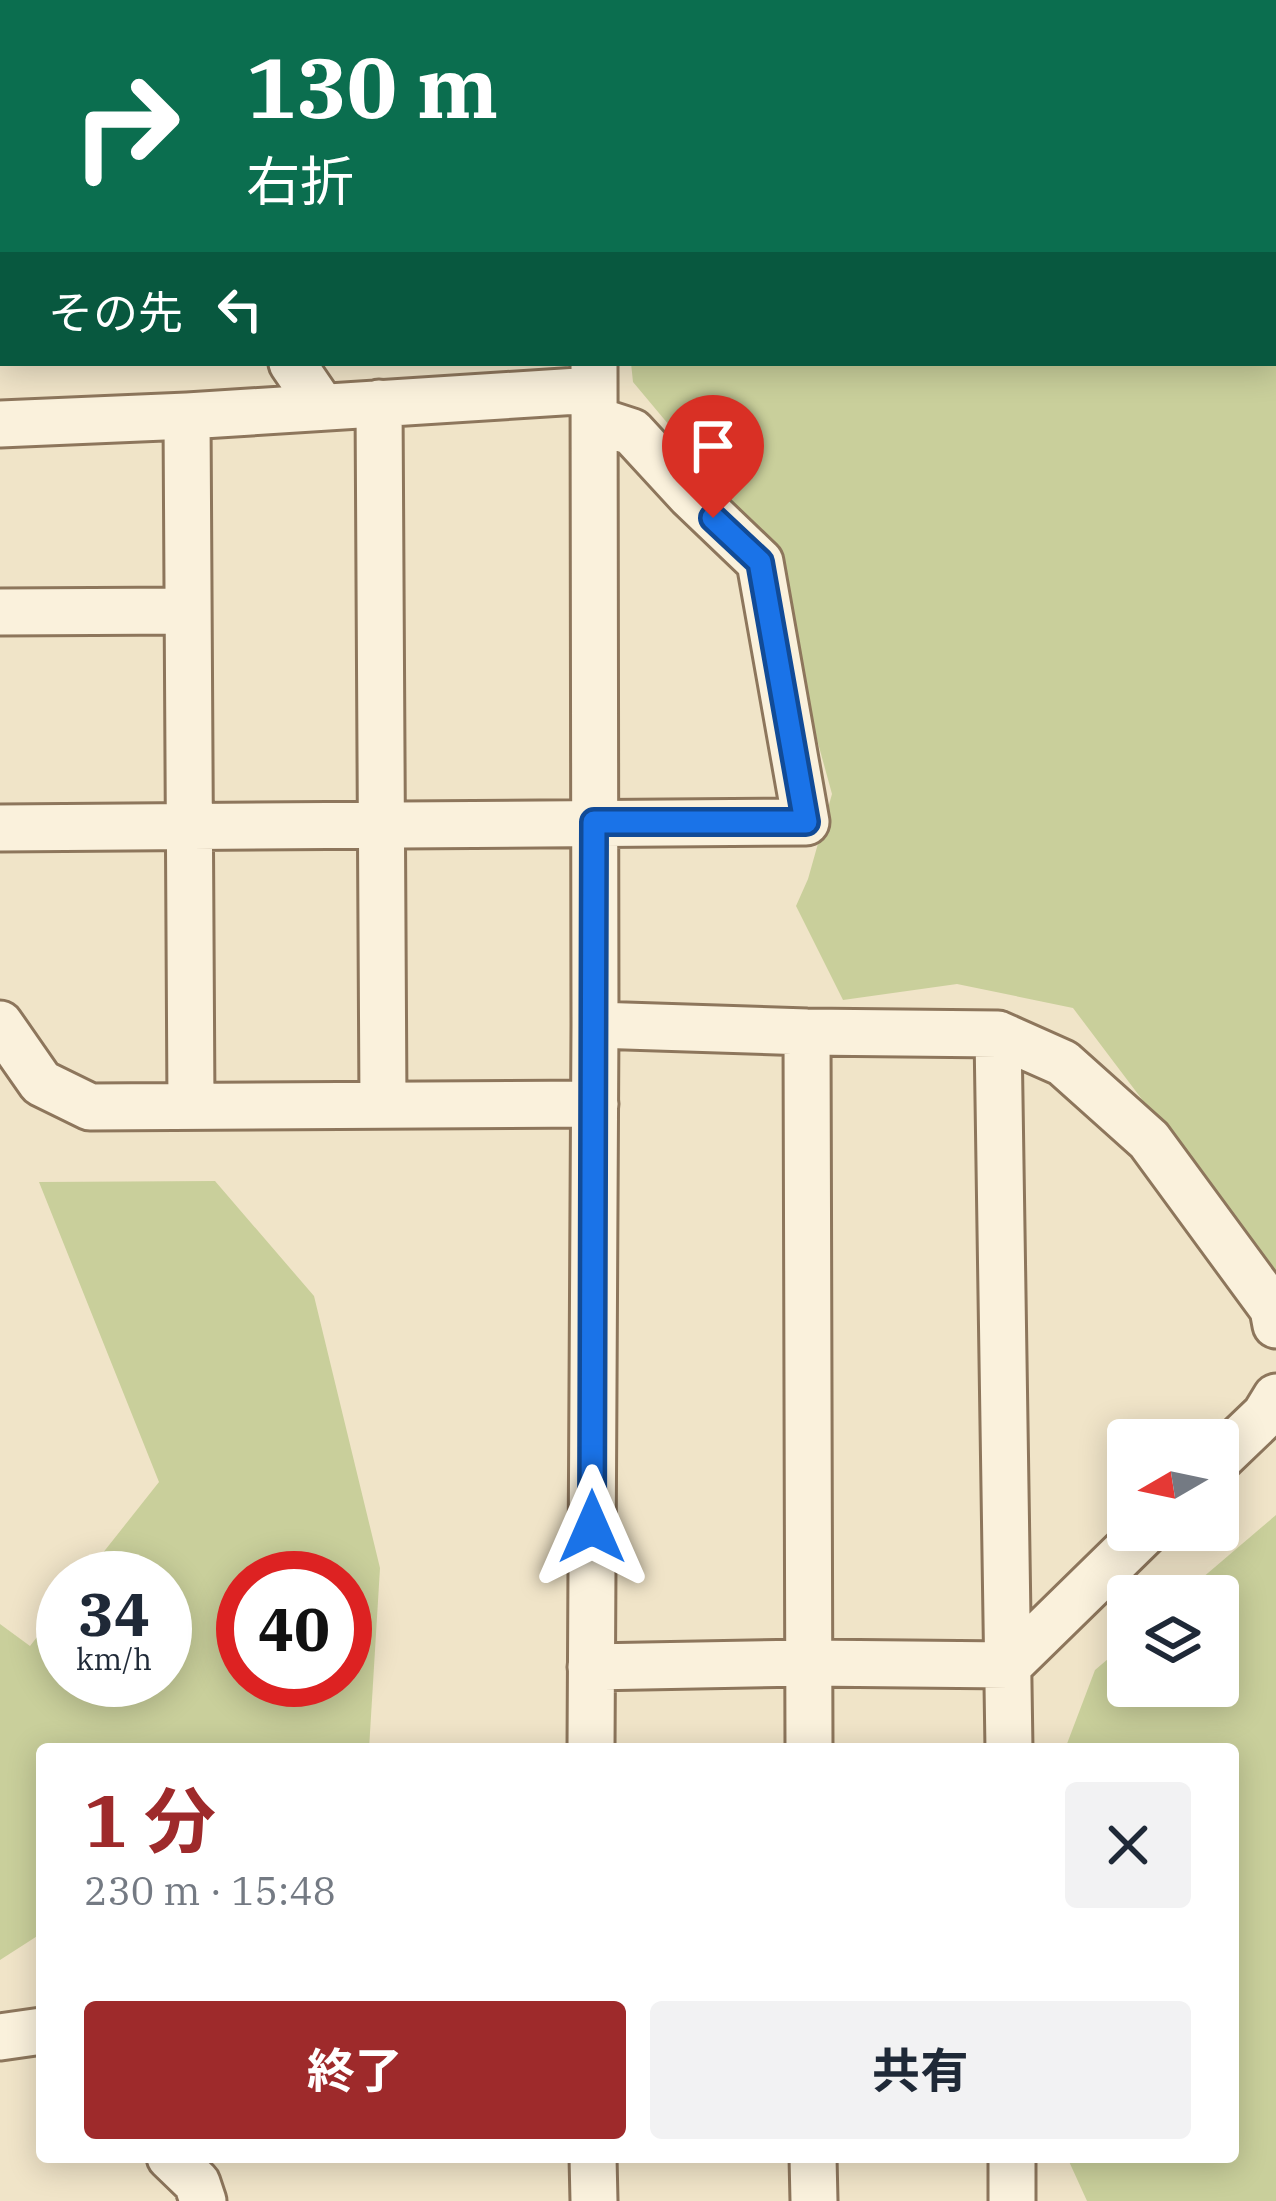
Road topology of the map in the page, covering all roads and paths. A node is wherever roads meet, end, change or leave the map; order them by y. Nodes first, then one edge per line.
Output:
1 (294, 366) edge
2 (594, 391) edge
3 (379, 403) junction
4 (322, 407) junction
5 (187, 416) junction
6 (0, 424) edge
7 (186, 611) junction
8 (0, 612) edge
9 (594, 822) junction
10 (381, 824) junction
11 (189, 827) junction
12 (0, 828) edge
13 (0, 1024) edge
14 (595, 1025) junction
15 (807, 1032) junction
16 (998, 1034) junction
17 (382, 1104) junction
18 (595, 1105) junction
19 (191, 1106) junction
20 (1276, 1325) edge
21 (1276, 1397) edge
22 (1239, 1439) edge
23 (1126, 1551) edge
24 (808, 1664) junction
25 (1009, 1665) junction
26 (591, 1667) junction
27 (591, 1743) edge
28 (809, 1743) edge
29 (1009, 1743) edge
30 (176, 2163) edge
31 (593, 2163) edge
32 (814, 2163) edge
33 (1012, 2163) edge
34 (203, 2201) edge
35 (594, 2201) edge
36 (814, 2201) edge
37 (1012, 2201) edge

1 - 4 street
2 - 3 street
2 - 9 street
2 - 9 street
3 - 4 street
3 - 10 street
4 - 5 street
5 - 6 street
5 - 7 street
7 - 8 street
7 - 11 street
9 - 10 street
9 - 14 street
10 - 11 street
10 - 17 street
11 - 12 street
11 - 19 street
13 - 19 street
14 - 15 street
14 - 18 street
15 - 16 street
15 - 24 street
16 - 20 street
16 - 25 street
17 - 18 street
17 - 19 street
18 - 26 street
21 - 22 street
23 - 25 street
24 - 25 street
24 - 26 street
24 - 28 street
25 - 29 street
26 - 27 street
30 - 34 street
31 - 35 street
32 - 36 street
33 - 37 street

